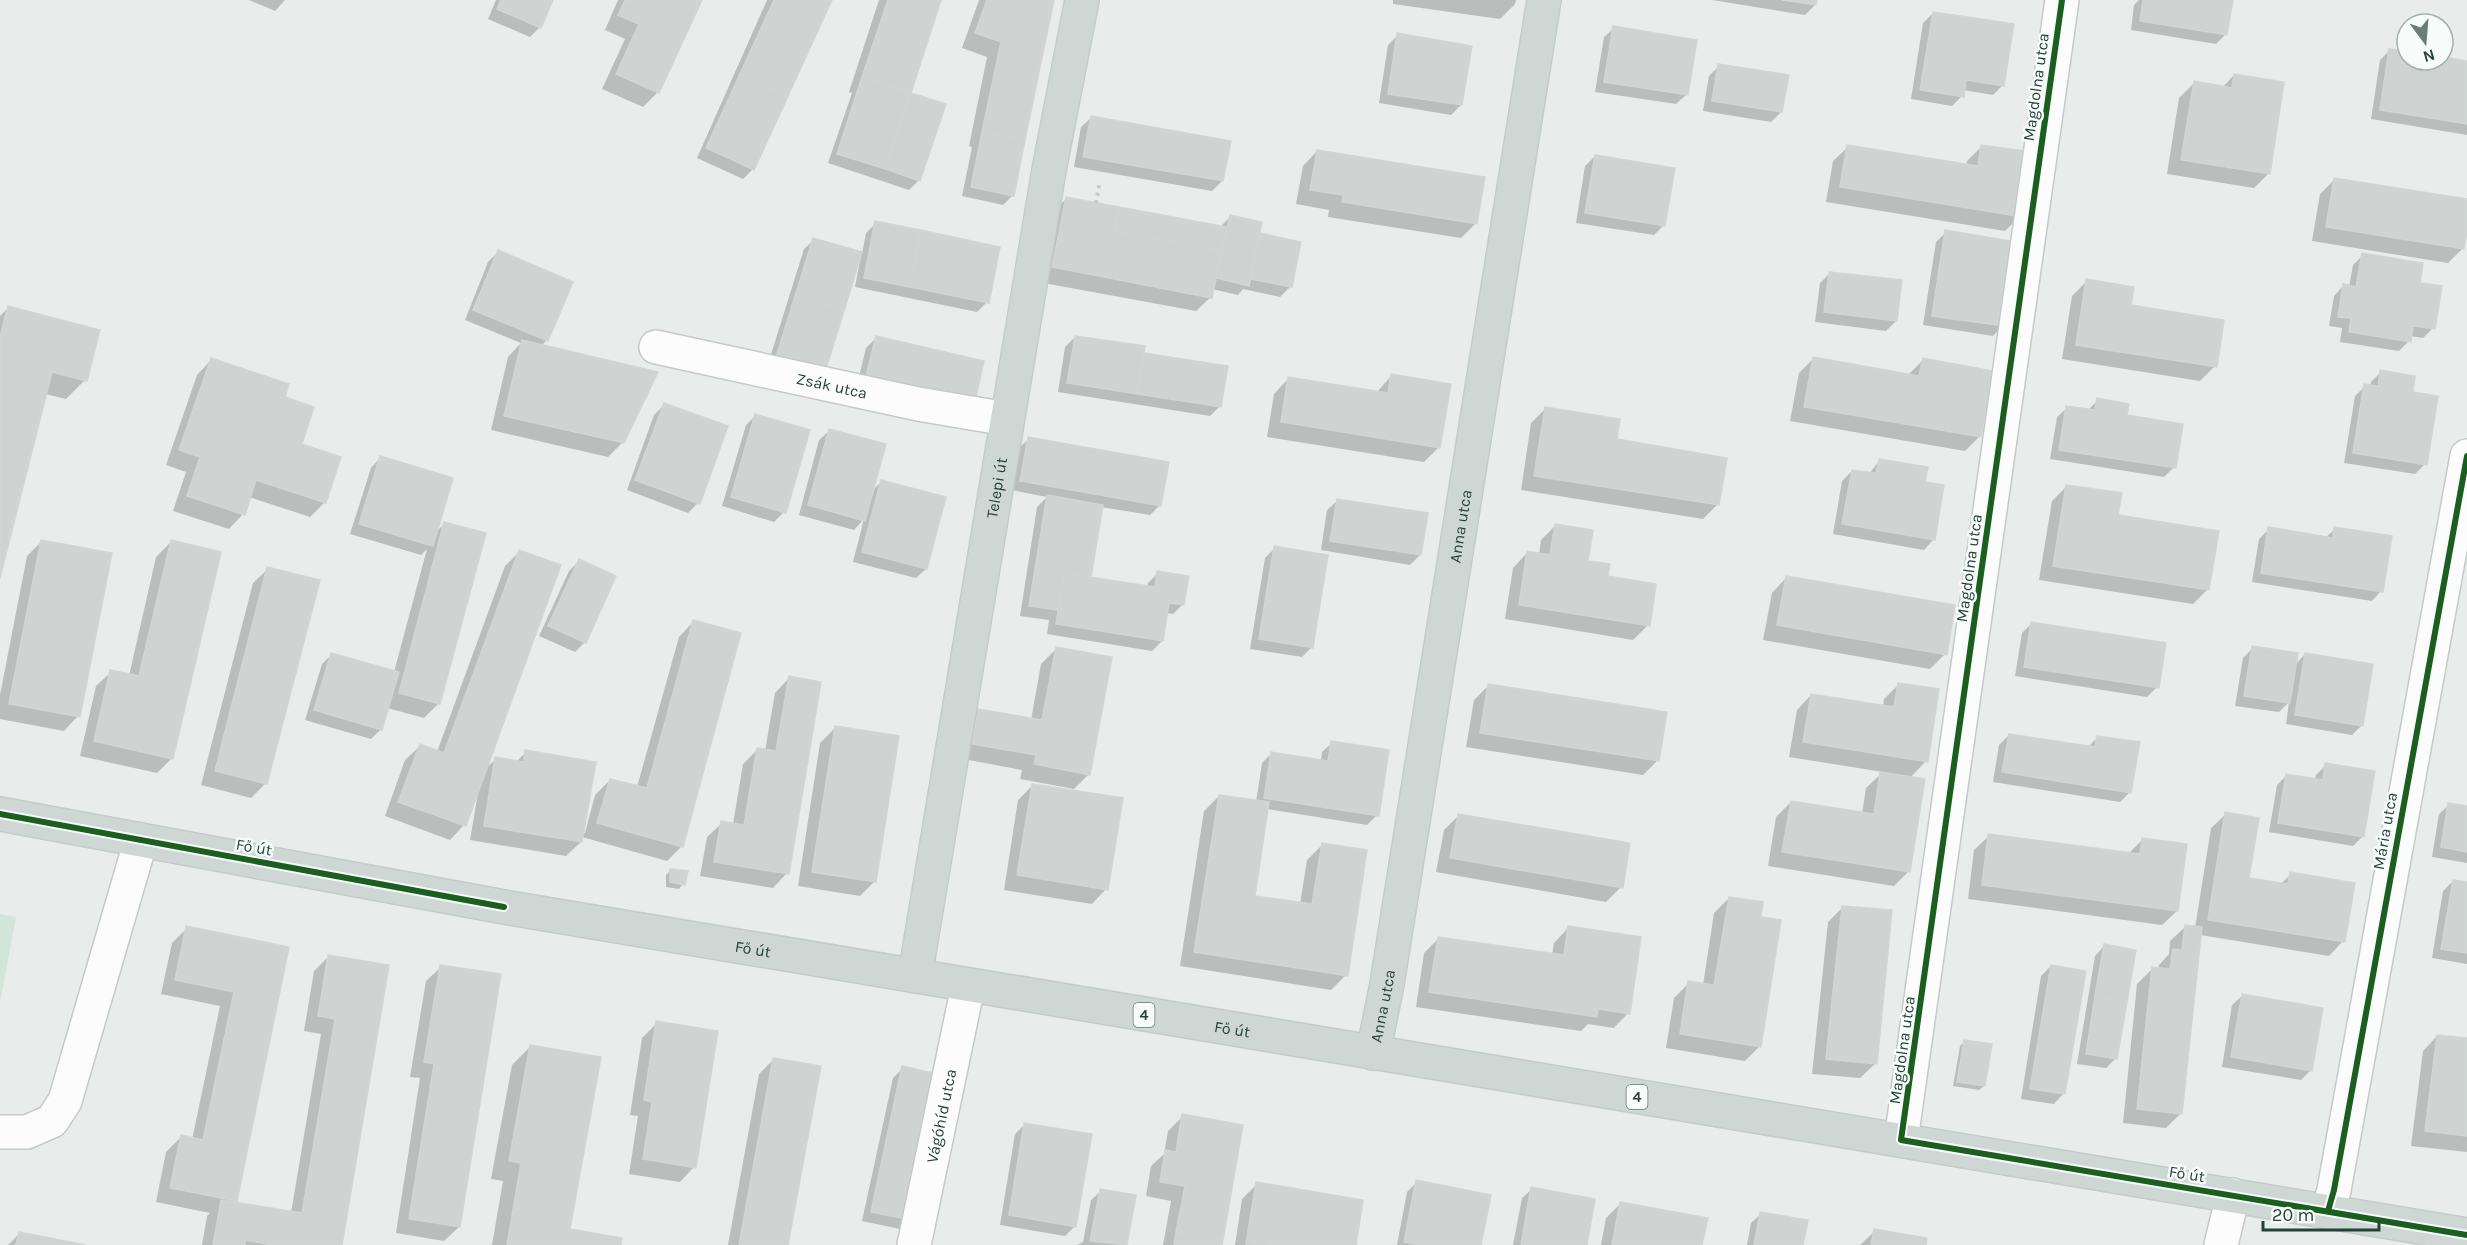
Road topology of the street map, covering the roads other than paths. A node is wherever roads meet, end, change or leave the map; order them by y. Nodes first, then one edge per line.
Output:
1 (1082, 0) edge
2 (1544, 0) edge
3 (2062, 0) edge
4 (656, 347) dead end
5 (1007, 419) junction
6 (2467, 456) edge
7 (0, 814) edge
8 (141, 840) junction
9 (915, 976) junction
10 (968, 986) junction
11 (1373, 1053) junction
12 (0, 1132) edge
13 (1901, 1140) junction
14 (2233, 1195) junction
15 (2328, 1211) junction
16 (2467, 1235) edge
17 (914, 1245) edge
18 (2221, 1245) edge

1 - 5 main road, Telepi út
2 - 11 main road, Anna utca
3 - 13 street, Magdolna utca
4 - 5 street, Zsák utca
5 - 9 main road, Telepi út
6 - 15 street, Mária utca
7 - 8 main road, Fő út / 4
8 - 9 main road, Fő út / 4
8 - 12 street
9 - 10 main road, Fő út / 4
10 - 11 main road, Fő út / 4
10 - 17 street, Vágóhíd utca
11 - 13 main road, Fő út / 4
13 - 14 main road, Fő út / 4
14 - 15 main road, Fő út / 4
14 - 18 street
15 - 16 main road, Fő út / 4

